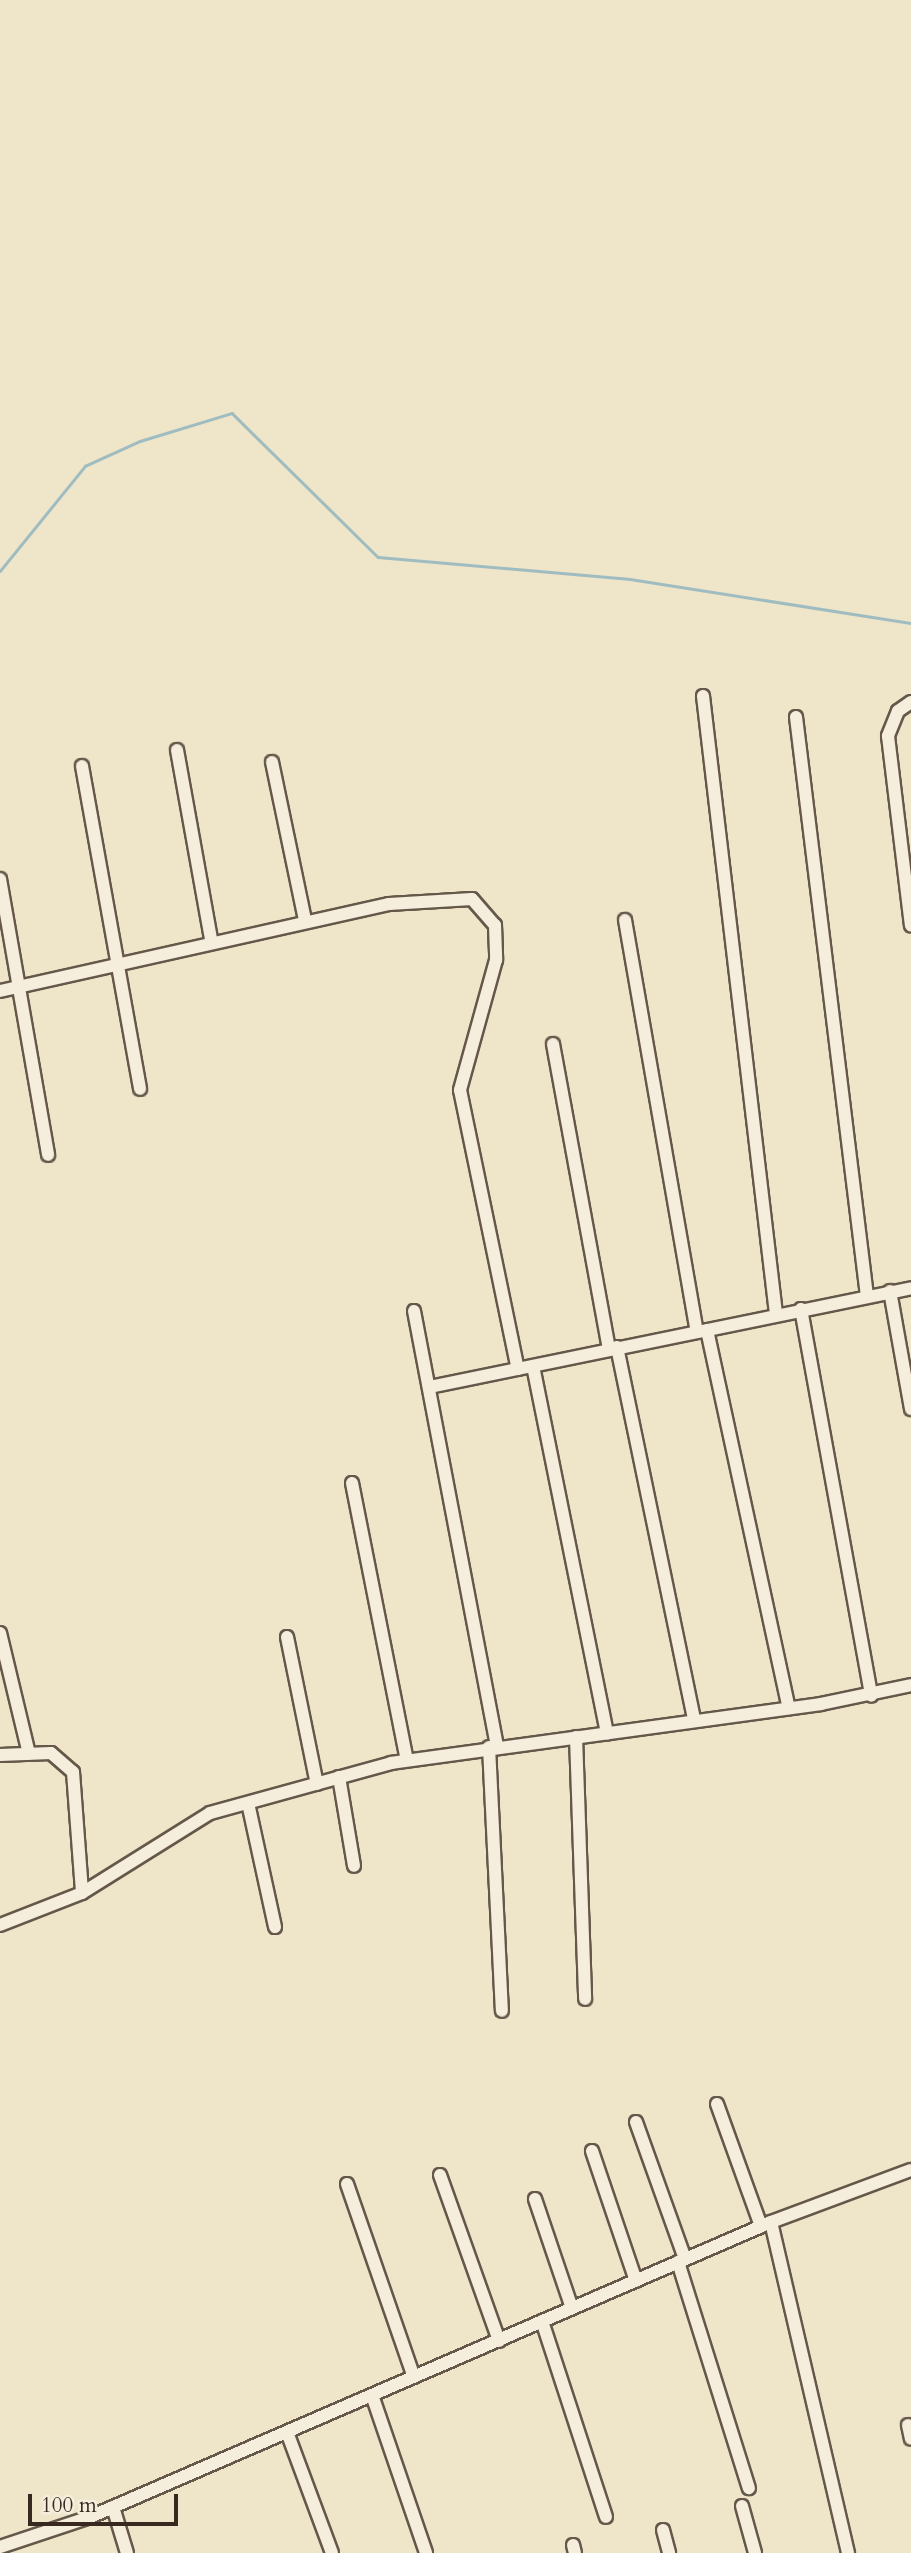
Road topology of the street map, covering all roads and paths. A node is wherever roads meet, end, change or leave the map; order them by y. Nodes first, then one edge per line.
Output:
1 (703, 696) dead end
2 (911, 702) edge
3 (796, 717) dead end
4 (177, 750) dead end
5 (272, 762) dead end
6 (82, 766) dead end
7 (0, 878) edge
8 (305, 920) junction
9 (625, 920) dead end
10 (911, 926) edge
11 (211, 939) junction
12 (116, 963) junction
13 (19, 988) junction
14 (0, 991) edge
15 (553, 1044) dead end
16 (140, 1089) dead end
17 (48, 1155) dead end
18 (911, 1288) edge
19 (890, 1291) junction
20 (867, 1296) junction
21 (801, 1309) junction
22 (414, 1311) dead end
23 (776, 1314) junction
24 (702, 1331) junction
25 (613, 1348) junction
26 (533, 1366) junction
27 (519, 1368) junction
28 (430, 1387) junction
29 (911, 1409) edge
30 (352, 1483) dead end
31 (0, 1633) edge
32 (287, 1637) dead end
33 (911, 1685) edge
34 (871, 1696) junction
35 (789, 1708) junction
36 (694, 1718) junction
37 (607, 1734) junction
38 (576, 1737) junction
39 (493, 1747) junction
40 (29, 1754) junction
41 (0, 1755) edge
42 (407, 1760) junction
43 (339, 1777) junction
44 (317, 1784) junction
45 (248, 1803) junction
46 (354, 1866) dead end
47 (82, 1893) junction
48 (0, 1926) edge
49 (275, 1927) dead end
50 (584, 2000) dead end
51 (502, 2011) dead end
52 (717, 2104) dead end
53 (636, 2122) dead end
54 (592, 2151) dead end
55 (911, 2170) edge
56 (440, 2175) dead end
57 (347, 2184) dead end
58 (535, 2199) dead end
59 (766, 2224) junction
60 (682, 2260) junction
61 (636, 2281) junction
62 (572, 2308) junction
63 (542, 2321) junction
64 (499, 2340) junction
65 (414, 2377) junction
66 (372, 2395) junction
67 (908, 2425) dead end
68 (288, 2432) junction
69 (911, 2439) edge
70 (749, 2488) dead end
71 (742, 2506) dead end
72 (113, 2507) junction
73 (606, 2517) dead end
74 (663, 2530) dead end
75 (24, 2539) junction
76 (0, 2547) edge
77 (29, 2553) edge
78 (127, 2553) edge
79 (332, 2553) edge
80 (426, 2553) edge
81 (669, 2553) edge
82 (755, 2553) edge
83 (848, 2553) edge

1 - 23 street
2 - 10 street
3 - 20 street
4 - 11 street
5 - 8 street
6 - 12 street
7 - 13 street
8 - 11 street
8 - 27 street
9 - 24 street
11 - 12 street
12 - 13 street
12 - 16 street
13 - 14 street
13 - 17 street
15 - 25 street
18 - 19 street
19 - 20 street
19 - 29 street
20 - 21 street
21 - 23 street
21 - 34 street
22 - 28 street
23 - 24 street
24 - 25 street
24 - 35 street
25 - 26 street
25 - 36 street
26 - 27 street
26 - 37 street
27 - 28 street
28 - 39 street
30 - 42 street
31 - 40 street
32 - 44 street
33 - 34 street
34 - 35 street
35 - 36 street
36 - 37 street
37 - 38 street
38 - 39 street
38 - 50 street
39 - 42 street
39 - 51 street
40 - 41 street
40 - 47 street
42 - 43 street
43 - 44 street
43 - 46 street
44 - 45 street
45 - 47 street
45 - 49 street
47 - 48 street
52 - 59 street
53 - 60 street
54 - 61 street
55 - 59 street
56 - 64 street
57 - 65 street
58 - 62 street
59 - 60 street
59 - 83 street
60 - 61 street
60 - 70 street
61 - 62 street
62 - 63 street
63 - 64 street
63 - 73 street
64 - 65 street
65 - 66 street
66 - 68 street
66 - 80 street
67 - 69 street
68 - 72 street
68 - 79 street
71 - 82 street
72 - 75 street
72 - 78 street
74 - 81 street
75 - 76 street
75 - 77 street

